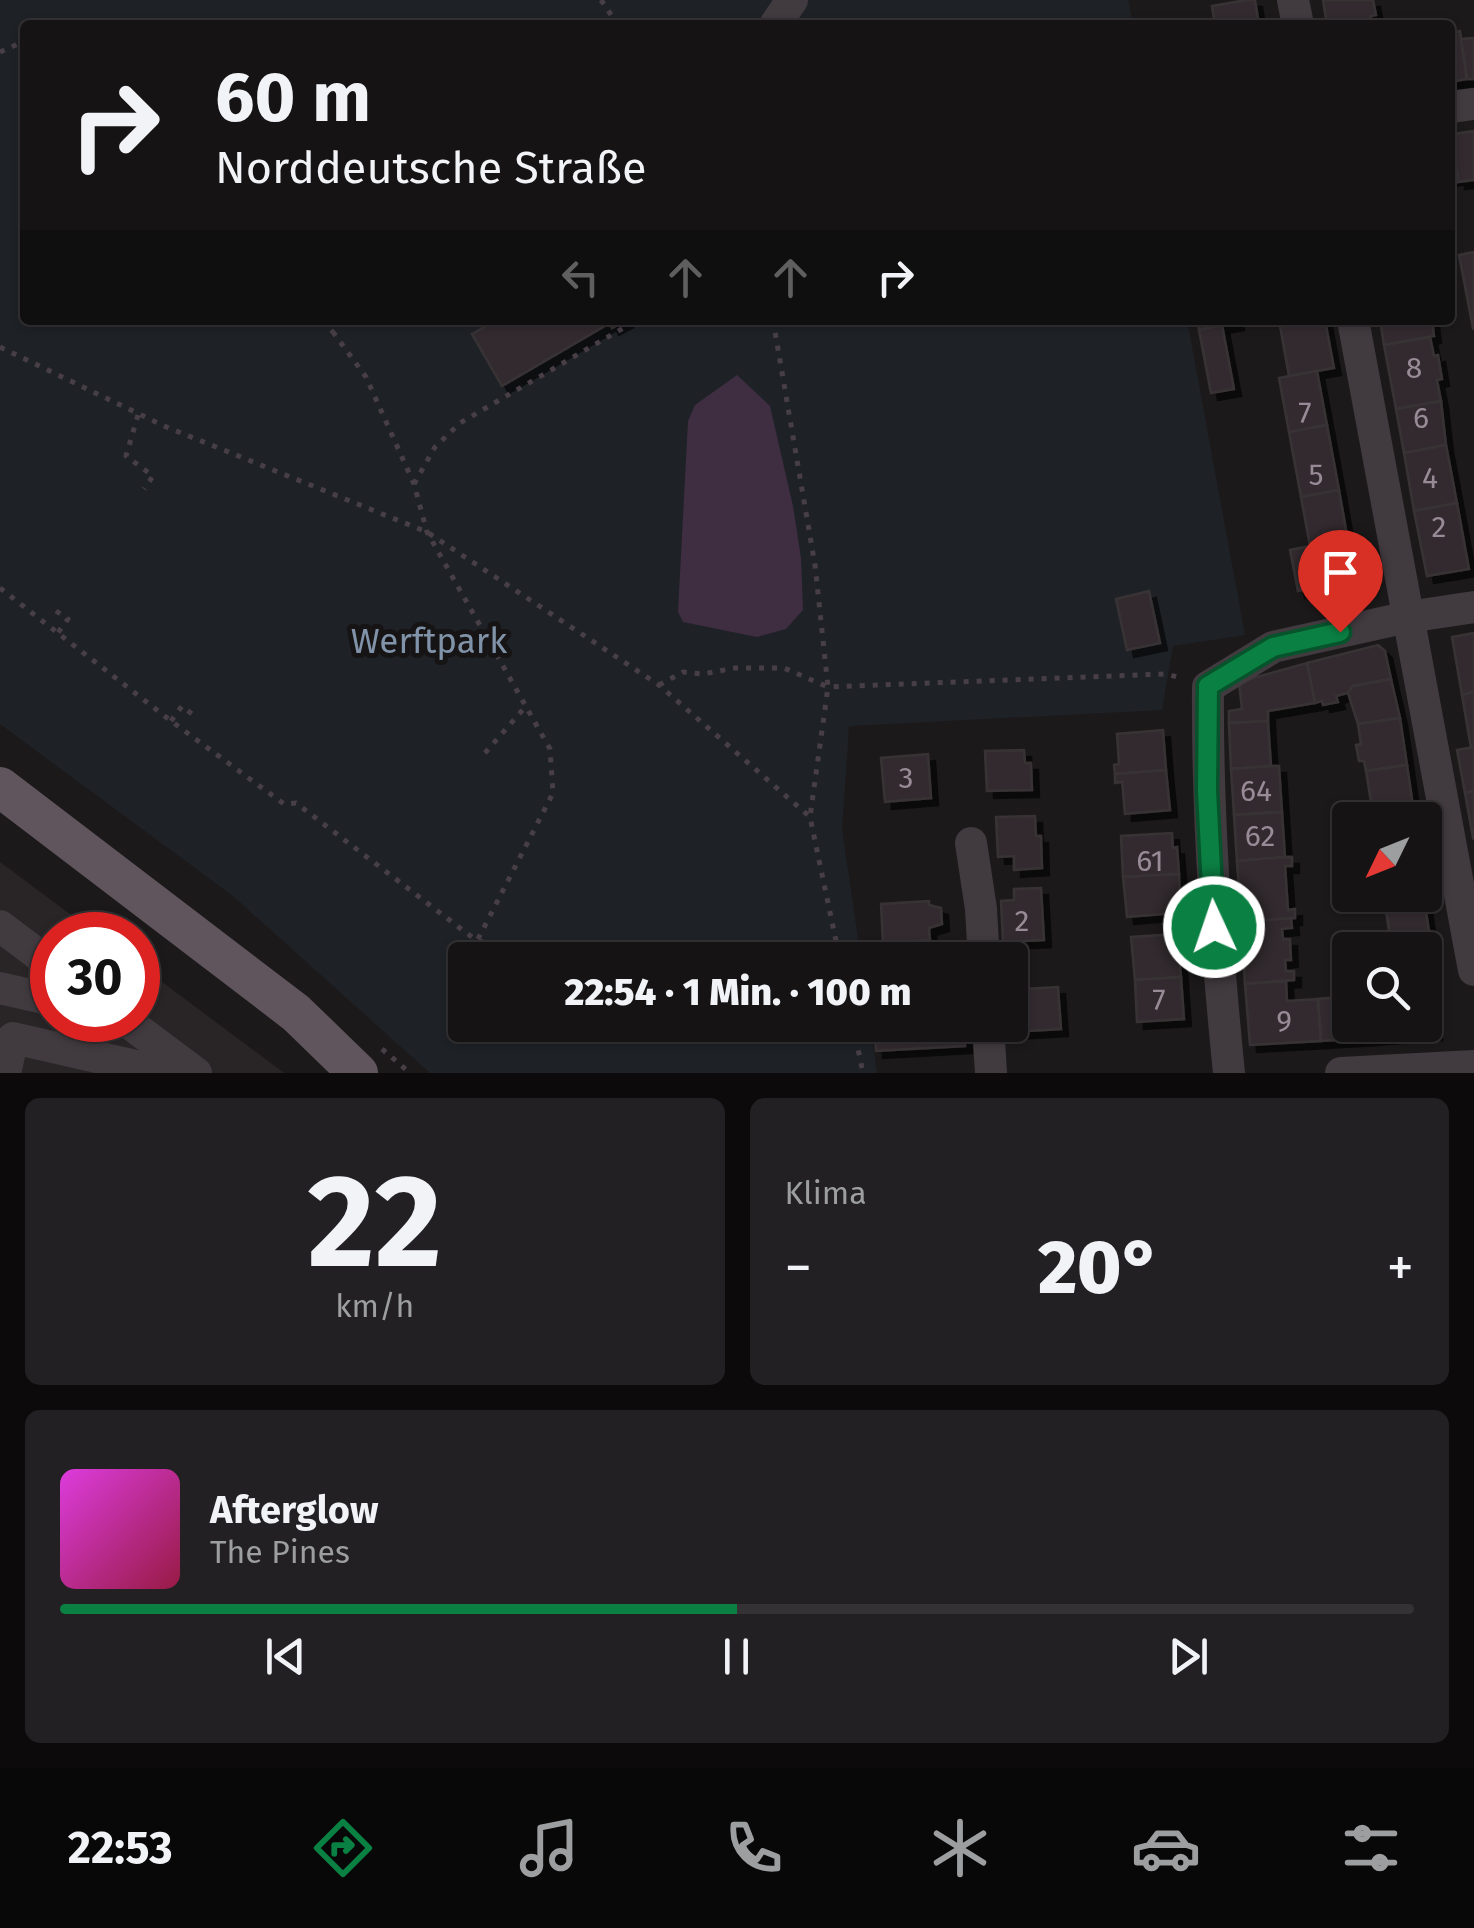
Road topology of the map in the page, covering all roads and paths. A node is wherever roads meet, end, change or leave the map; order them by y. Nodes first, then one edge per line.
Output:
1 (327, 325) edge
2 (336, 325) edge
3 (628, 325) edge
4 (774, 325) edge
5 (1354, 325) edge
6 (333, 332) junction
7 (0, 347) edge
8 (138, 414) junction
9 (414, 484) junction
10 (144, 489) dead end
11 (428, 532) junction
12 (0, 588) edge
13 (1474, 607) edge
14 (56, 611) dead end
15 (1408, 617) junction
16 (57, 634) junction
17 (659, 684) junction
18 (1208, 686) junction
19 (828, 687) junction
20 (526, 706) junction
21 (192, 714) dead end
22 (171, 721) junction
23 (485, 753) dead end
24 (0, 788) edge
25 (810, 817) junction
26 (971, 843) dead end
27 (0, 926) edge
28 (477, 942) joint
29 (836, 942) edge
30 (982, 942) edge
31 (30, 948) edge
32 (1474, 970) edge
33 (0, 988) edge
34 (30, 995) edge
35 (6, 1034) edge
36 (154, 1042) edge
37 (857, 1042) edge
38 (989, 1042) edge
39 (1474, 1066) edge
40 (6, 1073) edge
41 (167, 1073) edge
42 (196, 1073) edge
43 (358, 1073) edge
44 (863, 1073) edge
45 (991, 1073) edge
46 (1229, 1073) edge
47 (1341, 1073) edge

1 - 6 path
2 - 6 path
3 - 9 path
4 - 19 path
5 - 15 street
6 - 9 path
7 - 8 path
8 - 10 path
8 - 11 path
9 - 11 path
11 - 17 path
11 - 20 path
12 - 16 path
13 - 15 street
14 - 16 path
15 - 18 street
15 - 32 street
16 - 22 path
17 - 19 path
17 - 25 path
18 - 19 path
18 - 46 street
19 - 25 path
20 - 23 path
20 - 28 path
21 - 22 path
22 - 28 path
24 - 43 main road
25 - 29 path
26 - 30 street
27 - 31 street
33 - 34 street
35 - 40 street
35 - 41 street
36 - 42 street
37 - 44 path
38 - 45 street
39 - 47 street

